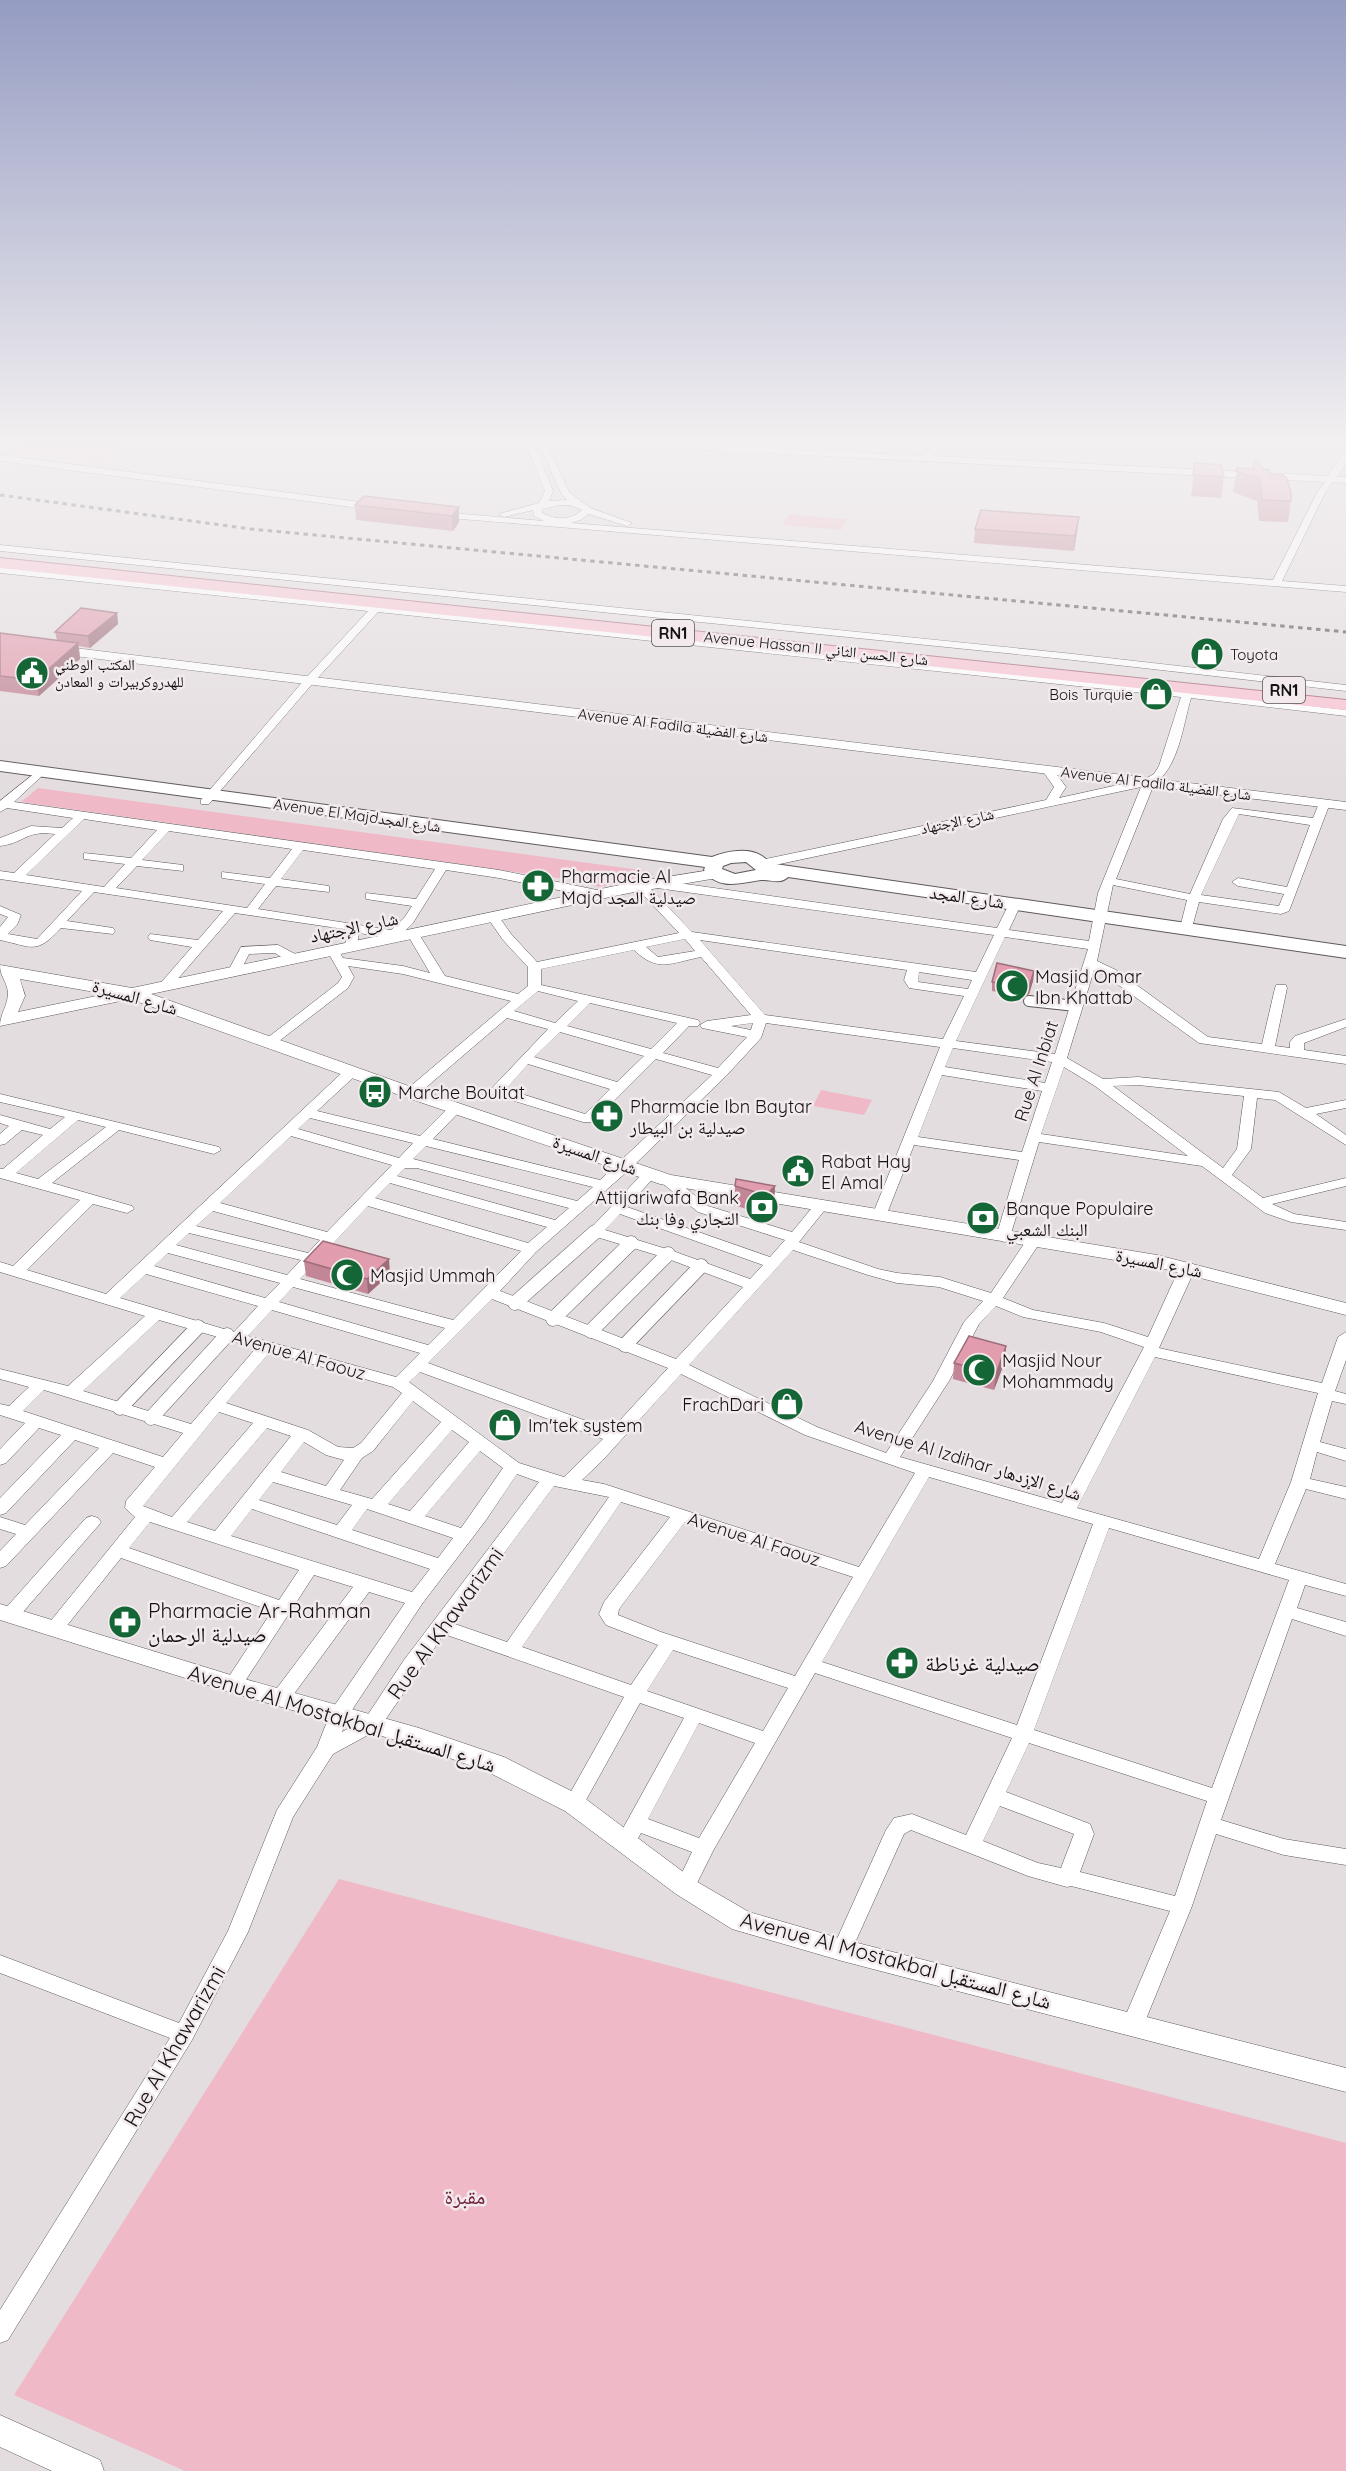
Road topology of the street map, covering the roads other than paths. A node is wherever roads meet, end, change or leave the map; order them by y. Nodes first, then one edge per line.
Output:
1 (6, 557) edge
2 (65, 557) edge
3 (968, 557) edge
4 (1288, 557) edge
5 (97, 562) junction
6 (0, 563) edge
7 (0, 570) edge
8 (1277, 583) junction
9 (1346, 589) edge
10 (375, 609) junction
11 (465, 615) junction
12 (0, 643) edge
13 (309, 681) junction
14 (1167, 688) junction
15 (1346, 688) edge
16 (1186, 694) junction
17 (1238, 696) junction
18 (1346, 697) edge
19 (1273, 700) junction
20 (1346, 705) edge
21 (1346, 713) edge
22 (0, 766) edge
23 (1048, 770) junction
24 (0, 774) edge
25 (36, 775) junction
26 (1151, 780) junction
27 (208, 799) junction
28 (1051, 801) junction
29 (1324, 803) junction
30 (2, 806) edge
31 (1346, 806) edge
32 (82, 815) junction
33 (1316, 822) junction
34 (166, 827) junction
35 (65, 832) junction
36 (0, 842) edge
37 (301, 845) junction
38 (88, 856) dead end
39 (133, 863) junction
40 (443, 866) junction
41 (179, 868) dead end
42 (715, 869) junction
43 (761, 869) junction
44 (0, 875) edge
45 (226, 875) dead end
46 (16, 878) junction
47 (273, 881) junction
48 (1109, 881) junction
49 (1238, 882) dead end
50 (645, 884) junction
51 (90, 889) junction
52 (325, 889) dead end
53 (107, 891) junction
54 (1291, 891) junction
55 (597, 894) junction
56 (370, 896) dead end
57 (1194, 898) junction
58 (419, 903) junction
59 (1015, 904) junction
60 (232, 909) junction
61 (0, 910) edge
62 (250, 912) junction
63 (1102, 916) junction
64 (494, 917) junction
65 (58, 924) junction
66 (1186, 924) junction
67 (353, 929) junction
68 (109, 931) dead end
69 (1000, 933) junction
70 (0, 935) edge
71 (401, 935) junction
72 (688, 935) junction
73 (154, 937) dead end
74 (200, 944) junction
75 (636, 945) junction
76 (1346, 945) edge
77 (1095, 946) junction
78 (351, 947) junction
79 (1346, 952) edge
80 (704, 953) junction
81 (336, 956) junction
82 (1089, 962) junction
83 (534, 966) junction
84 (914, 967) junction
85 (4, 970) edge
86 (980, 977) junction
87 (440, 979) junction
88 (164, 986) junction
89 (535, 987) junction
90 (1281, 988) dead end
91 (131, 993) junction
92 (972, 993) junction
93 (520, 999) junction
94 (586, 1000) junction
95 (1029, 1002) dead end
96 (1076, 1006) junction
97 (505, 1013) junction
98 (4, 1015) edge
99 (761, 1018) junction
100 (686, 1022) junction
101 (1346, 1023) edge
102 (707, 1025) junction
103 (559, 1028) junction
104 (756, 1035) junction
105 (269, 1042) junction
106 (948, 1043) junction
107 (1268, 1049) junction
108 (654, 1053) junction
109 (1297, 1053) junction
110 (525, 1059) junction
111 (1060, 1059) junction
112 (1346, 1060) edge
113 (937, 1070) junction
114 (351, 1071) junction
115 (721, 1073) junction
116 (1100, 1083) junction
117 (621, 1088) junction
118 (1050, 1088) junction
119 (411, 1093) junction
120 (1251, 1094) junction
121 (0, 1098) edge
122 (1345, 1103) edge
123 (456, 1108) junction
124 (1306, 1112) junction
125 (307, 1113) junction
126 (75, 1115) junction
127 (0, 1119) edge
128 (20, 1124) junction
129 (117, 1125) junction
130 (288, 1131) junction
131 (53, 1134) junction
132 (1033, 1137) junction
133 (909, 1140) junction
134 (0, 1141) edge
135 (423, 1141) junction
136 (1346, 1141) edge
137 (214, 1150) dead end
138 (1027, 1157) junction
139 (1204, 1162) junction
140 (402, 1163) junction
141 (625, 1166) junction
142 (2, 1174) edge
143 (1223, 1176) junction
144 (659, 1177) junction
145 (386, 1178) junction
146 (1346, 1182) edge
147 (39, 1185) junction
148 (603, 1185) junction
149 (89, 1200) junction
150 (365, 1200) junction
151 (1259, 1203) junction
152 (210, 1205) junction
153 (578, 1206) junction
154 (821, 1206) junction
155 (617, 1208) junction
156 (127, 1209) dead end
157 (879, 1216) junction
158 (557, 1225) junction
159 (1346, 1227) edge
160 (186, 1228) junction
161 (595, 1232) junction
162 (1004, 1237) junction
163 (330, 1238) junction
164 (793, 1241) junction
165 (1033, 1241) junction
166 (631, 1243) junction
167 (165, 1247) junction
168 (531, 1249) junction
169 (668, 1254) junction
170 (311, 1258) junction
171 (772, 1263) junction
172 (0, 1266) edge
173 (701, 1266) junction
174 (1188, 1267) junction
175 (143, 1268) junction
176 (17, 1271) junction
177 (289, 1281) junction
178 (752, 1285) junction
179 (490, 1293) junction
180 (993, 1299) junction
181 (109, 1300) junction
182 (515, 1303) junction
183 (269, 1304) junction
184 (1346, 1309) edge
185 (155, 1315) junction
186 (553, 1319) junction
187 (456, 1326) junction
188 (198, 1328) junction
189 (591, 1331) junction
190 (232, 1336) junction
191 (1346, 1337) edge
192 (625, 1345) junction
193 (266, 1346) junction
194 (1151, 1348) junction
195 (432, 1351) junction
196 (417, 1365) junction
197 (678, 1366) junction
198 (0, 1374) edge
199 (40, 1385) junction
200 (405, 1387) junction
201 (1327, 1392) junction
202 (71, 1393) junction
203 (1346, 1399) edge
204 (217, 1406) junction
205 (120, 1408) junction
206 (6, 1411) edge
207 (152, 1418) junction
208 (36, 1421) junction
209 (451, 1421) junction
210 (263, 1422) junction
211 (195, 1431) junction
212 (72, 1433) junction
213 (302, 1434) junction
214 (614, 1437) junction
215 (479, 1441) junction
216 (1311, 1445) junction
217 (110, 1446) junction
218 (356, 1454) junction
219 (1346, 1455) edge
220 (0, 1459) edge
221 (890, 1460) junction
222 (165, 1464) junction
223 (513, 1467) junction
224 (924, 1471) junction
225 (270, 1475) junction
226 (1300, 1482) junction
227 (565, 1483) junction
228 (330, 1492) junction
229 (1346, 1492) edge
230 (248, 1502) junction
231 (613, 1502) junction
232 (370, 1504) junction
233 (0, 1509) edge
234 (1067, 1511) junction
235 (147, 1514) junction
236 (413, 1519) junction
237 (678, 1519) junction
238 (1103, 1521) junction
239 (92, 1522) dead end
240 (0, 1523) edge
241 (176, 1524) junction
242 (28, 1532) junction
243 (341, 1532) junction
244 (465, 1536) junction
245 (219, 1539) junction
246 (118, 1551) junction
247 (0, 1562) edge
248 (311, 1566) junction
249 (442, 1566) junction
250 (1265, 1567) junction
251 (1299, 1577) junction
252 (860, 1578) junction
253 (366, 1583) junction
254 (1346, 1590) edge
255 (416, 1600) junction
256 (283, 1608) junction
257 (1286, 1611) junction
258 (5, 1614) edge
259 (441, 1626) junction
260 (55, 1628) junction
261 (1346, 1629) edge
262 (669, 1642) junction
263 (510, 1651) junction
264 (811, 1665) junction
265 (233, 1684) junction
266 (800, 1685) junction
267 (636, 1693) junction
268 (281, 1697) junction
269 (339, 1714) junction
270 (694, 1716) junction
271 (372, 1724) junction
272 (1023, 1735) junction
273 (768, 1740) junction
274 (326, 1749) junction
275 (994, 1796) junction
276 (1218, 1797) junction
277 (574, 1804) junction
278 (1209, 1824) junction
279 (631, 1832) junction
280 (971, 1846) junction
281 (704, 1848) junction
282 (1346, 1857) edge
283 (1067, 1879) junction
284 (685, 1887) junction
285 (1182, 1906) junction
286 (842, 1950) junction
287 (0, 1964) edge
288 (1133, 2024) junction
289 (184, 2034) junction
290 (1346, 2080) edge
291 (0, 2332) edge
292 (0, 2431) edge
293 (77, 2469) edge

1 - 5 main road, Avenue Hassan II شارع الحسن الثاني / RN1
2 - 5 street
3 - 8 street
4 - 8 street
5 - 15 street
5 - 18 main road, Avenue Hassan II شارع الحسن الثاني / RN1
6 - 11 main road, Avenue Hassan II شارع الحسن الثاني / RN1
7 - 10 street
8 - 9 street
10 - 11 street
10 - 13 street
11 - 14 main road, Avenue Hassan II شارع الحسن الثاني / RN1
12 - 13 street, Avenue Al Fadila شارع الفضيلة
13 - 23 street, Avenue Al Fadila شارع الفضيلة
13 - 27 street
14 - 16 street
14 - 17 main road, Avenue Hassan II شارع الحسن الثاني / RN1
16 - 17 street
16 - 26 street, Rue Al Inbiat
17 - 19 main road, Avenue Hassan II شارع الحسن الثاني / RN1
19 - 20 main road, Avenue Hassan II شارع الحسن الثاني / RN1
19 - 21 street
22 - 25 main road, Avenue El Majdشارع المجد
23 - 26 street, Avenue Al Fadila شارع الفضيلة
23 - 28 street
24 - 25 main road, Avenue El Majdشارع المجد
25 - 27 main road, Avenue El Majdشارع المجد
25 - 30 street
26 - 28 street, شارع الإجتهاد
26 - 29 street, Avenue Al Fadila شارع الفضيلة
26 - 48 street, Rue Al Inbiat
27 - 42 main road, Avenue El Majdشارع المجد
28 - 43 street, شارع الإجتهاد
29 - 31 street, Avenue Al Fadila شارع الفضيلة
29 - 33 street
30 - 32 street
32 - 34 street
32 - 35 street
33 - 54 street
33 - 57 street
34 - 37 street
34 - 39 street
35 - 36 street
35 - 46 street
37 - 40 street
37 - 47 street
38 - 39 street
39 - 41 street
39 - 53 street
40 - 55 street
40 - 58 street
42 - 43 main road, شارع المجد
42 - 50 street, شارع الإجتهاد
43 - 59 main road, شارع المجد
44 - 46 street
45 - 47 street
46 - 51 street
47 - 52 street
47 - 62 street
48 - 57 street
48 - 63 street, Rue Al Inbiat
49 - 54 street
50 - 55 street, شارع الإجتهاد
50 - 69 street
50 - 72 street
51 - 53 street
51 - 65 street
53 - 60 street
54 - 57 street
55 - 64 street, شارع الإجتهاد
56 - 58 street
57 - 66 street
58 - 71 street
59 - 63 main road, شارع المجد
59 - 69 street
60 - 62 street
60 - 74 street
61 - 70 street
62 - 67 street
63 - 66 main road, شارع المجد
63 - 77 street, Rue Al Inbiat
63 - 79 main road, شارع المجد
64 - 71 street, شارع الإجتهاد
64 - 83 street
65 - 68 street
65 - 70 street
66 - 76 main road, شارع المجد
67 - 71 street
67 - 78 street
69 - 77 street
69 - 86 street
71 - 78 street, شارع الإجتهاد
71 - 87 street
72 - 75 street
72 - 80 street
72 - 84 street
73 - 74 street
74 - 88 street
75 - 80 street
75 - 83 street
77 - 82 street, Rue Al Inbiat
78 - 81 street, شارع الإجتهاد
80 - 99 street
81 - 87 street
81 - 88 street, شارع الإجتهاد
81 - 105 street
82 - 96 street, Rue Al Inbiat
82 - 107 street
83 - 89 street
84 - 86 street
84 - 92 street
85 - 91 street, شارع المسيرة
85 - 98 street
86 - 92 street
87 - 93 street
88 - 91 street, شارع الإجتهاد
89 - 93 street
89 - 94 street
90 - 107 street
91 - 98 street, شارع الإجتهاد
91 - 105 street, شارع المسيرة
92 - 106 street
93 - 97 street
94 - 100 street
94 - 103 street
95 - 96 street
96 - 111 street, Rue Al Inbiat
97 - 103 street
97 - 119 street
99 - 102 street
99 - 104 street
99 - 106 street
100 - 102 street
100 - 108 street
101 - 109 street
102 - 104 street
103 - 108 street
103 - 110 street
104 - 115 street
105 - 114 street, شارع المسيرة
106 - 111 street
106 - 113 street
107 - 109 street
108 - 115 street
108 - 117 street
109 - 112 street
110 - 117 street
110 - 117 street
111 - 116 street
111 - 118 street, Rue Al Inbiat
113 - 118 street
113 - 133 street
114 - 119 street, شارع المسيرة
114 - 125 street
115 - 141 street
116 - 120 street
116 - 139 street
118 - 132 street, Rue Al Inbiat
119 - 123 street, شارع المسيرة
120 - 124 street
120 - 143 street
121 - 126 street
122 - 124 street
123 - 135 street
123 - 141 street, شارع المسيرة
124 - 136 street
125 - 130 street
125 - 135 street
126 - 129 street
126 - 131 street
127 - 128 street
128 - 131 street
128 - 134 street
129 - 137 street
129 - 147 street
130 - 140 street
130 - 152 street
131 - 142 street
132 - 138 street, Rue Al Inbiat
132 - 139 street
133 - 138 street
133 - 157 street
135 - 140 street
135 - 148 street
138 - 162 street, Rue Al Inbiat
139 - 143 street
140 - 145 street
140 - 153 street
141 - 144 street, شارع المسيرة
141 - 148 street
142 - 147 street
143 - 151 street
144 - 154 street, شارع المسيرة
144 - 155 street
144 - 164 street
145 - 150 street
145 - 158 street
146 - 151 street
147 - 149 street
148 - 153 street
149 - 156 street
149 - 176 street
150 - 163 street
150 - 168 street
151 - 159 street
152 - 160 street
152 - 163 street
153 - 158 street
154 - 157 street, شارع المسيرة
154 - 164 street, Rue Al Khawarizmi
155 - 161 street
155 - 171 street
157 - 162 street, شارع المسيرة
158 - 168 street
160 - 167 street
160 - 170 street
161 - 166 street
161 - 182 street
162 - 165 street, شارع المسيرة
163 - 170 street
164 - 171 street, Rue Al Khawarizmi
164 - 180 street
165 - 174 street, شارع المسيرة
165 - 180 street
166 - 169 street
166 - 186 street
167 - 175 street
167 - 177 street
168 - 179 street
169 - 173 street
169 - 189 street
170 - 177 street
171 - 178 street, Rue Al Khawarizmi
172 - 176 street, Avenue Al Faouz
173 - 178 street
173 - 192 street
174 - 184 street, شارع المسيرة
174 - 194 street
175 - 181 street
175 - 183 street
176 - 181 street, Avenue Al Faouz
177 - 183 street
177 - 187 street
178 - 197 street, Rue Al Khawarizmi
179 - 182 street, Avenue Al Izdihar شارع الإزدهار
179 - 187 street
180 - 194 street
180 - 221 street
181 - 185 street, Avenue Al Faouz
182 - 186 street, Avenue Al Izdihar شارع الإزدهار
183 - 190 street
183 - 195 street
185 - 188 street, Avenue Al Faouz
185 - 202 street
186 - 189 street, Avenue Al Izdihar شارع الإزدهار
187 - 195 street
188 - 190 street, Avenue Al Faouz
188 - 205 street
189 - 192 street, Avenue Al Izdihar شارع الإزدهار
190 - 193 street, Avenue Al Faouz
190 - 207 street
191 - 201 street
192 - 197 street, Avenue Al Izdihar شارع الإزدهار
193 - 200 street, Avenue Al Faouz
193 - 204 street
194 - 201 street
194 - 234 street
195 - 196 street
196 - 200 street
196 - 214 street
197 - 214 street, Rue Al Khawarizmi
197 - 221 street, Avenue Al Izdihar شارع الإزدهار
198 - 199 street
199 - 202 street
199 - 206 street
200 - 209 street, Avenue Al Faouz
200 - 218 street
201 - 203 street
201 - 216 street
202 - 205 street
204 - 210 street
204 - 211 street
205 - 207 street
206 - 208 street
207 - 211 street
208 - 212 street
208 - 220 street
209 - 215 street, Avenue Al Faouz
209 - 232 street
210 - 213 street
210 - 241 street
211 - 222 street
212 - 217 street
212 - 233 street
213 - 218 street
213 - 225 street
214 - 227 street, Rue Al Khawarizmi
215 - 223 street, Avenue Al Faouz
215 - 236 street
216 - 219 street
216 - 226 street
217 - 222 street
217 - 242 street
218 - 228 street
221 - 224 street, Avenue Al Izdihar شارع الإزدهار
222 - 235 street
223 - 227 street, Avenue Al Faouz
223 - 244 street, Rue Al Khawarizmi
224 - 234 street, Avenue Al Izdihar شارع الإزدهار
224 - 252 street
225 - 228 street
225 - 230 street
226 - 229 street
226 - 250 street
227 - 231 street, Avenue Al Faouz
227 - 237 street, Avenue Al Faouz
227 - 259 street, Rue Al Khawarizmi
228 - 232 street
230 - 243 street
230 - 245 street
231 - 237 street, Avenue Al Faouz
231 - 263 street
232 - 236 street
232 - 243 street
234 - 238 street, Avenue Al Izdihar شارع الإزدهار
235 - 241 street
235 - 246 street
236 - 244 street
237 - 252 street, Avenue Al Faouz
237 - 262 street
238 - 250 street, Avenue Al Izdihar شارع الإزدهار
238 - 272 street
239 - 258 street
240 - 242 street
241 - 245 street
242 - 247 street
243 - 249 street
244 - 249 street, Rue Al Khawarizmi
245 - 248 street
246 - 256 street
246 - 260 street
248 - 253 street
248 - 256 street
249 - 255 street, Rue Al Khawarizmi
250 - 251 street, Avenue Al Izdihar شارع الإزدهار
251 - 254 street, Avenue Al Izdihar شارع الإزدهار
251 - 257 street
252 - 264 street
253 - 255 street
253 - 268 street
255 - 269 street, Rue Al Khawarizmi
256 - 265 street
257 - 261 street
257 - 276 street
258 - 260 street, Avenue Al Mostakbal شارع المستقبل
259 - 263 street
259 - 271 street, Rue Al Khawarizmi
260 - 265 street, Avenue Al Mostakbal شارع المستقبل
262 - 266 street
262 - 267 street
263 - 267 street
264 - 266 street
264 - 272 street
265 - 268 street, Avenue Al Mostakbal شارع المستقبل
266 - 273 street
267 - 270 street
267 - 277 street
268 - 269 street, Avenue Al Mostakbal شارع المستقبل
269 - 271 street, Avenue Al Mostakbal شارع المستقبل
269 - 274 street, Rue Al Khawarizmi
270 - 273 street
270 - 279 street
271 - 274 street, Rue Al Khawarizmi
271 - 277 street, Avenue Al Mostakbal شارع المستقبل
272 - 275 street
272 - 276 street
273 - 281 street
274 - 289 street, Rue Al Khawarizmi
275 - 280 street
275 - 283 street
276 - 278 street
277 - 279 street, Avenue Al Mostakbal شارع المستقبل
278 - 282 street
278 - 285 street
279 - 281 street
279 - 284 street, Avenue Al Mostakbal شارع المستقبل
280 - 283 street
280 - 286 street
281 - 284 street
283 - 285 street
284 - 286 street, Avenue Al Mostakbal شارع المستقبل
285 - 288 street
286 - 288 street, Avenue Al Mostakbal شارع المستقبل
287 - 289 street
288 - 290 street, Avenue Al Mostakbal شارع المستقبل
289 - 291 street, Rue Al Khawarizmi
292 - 293 street

